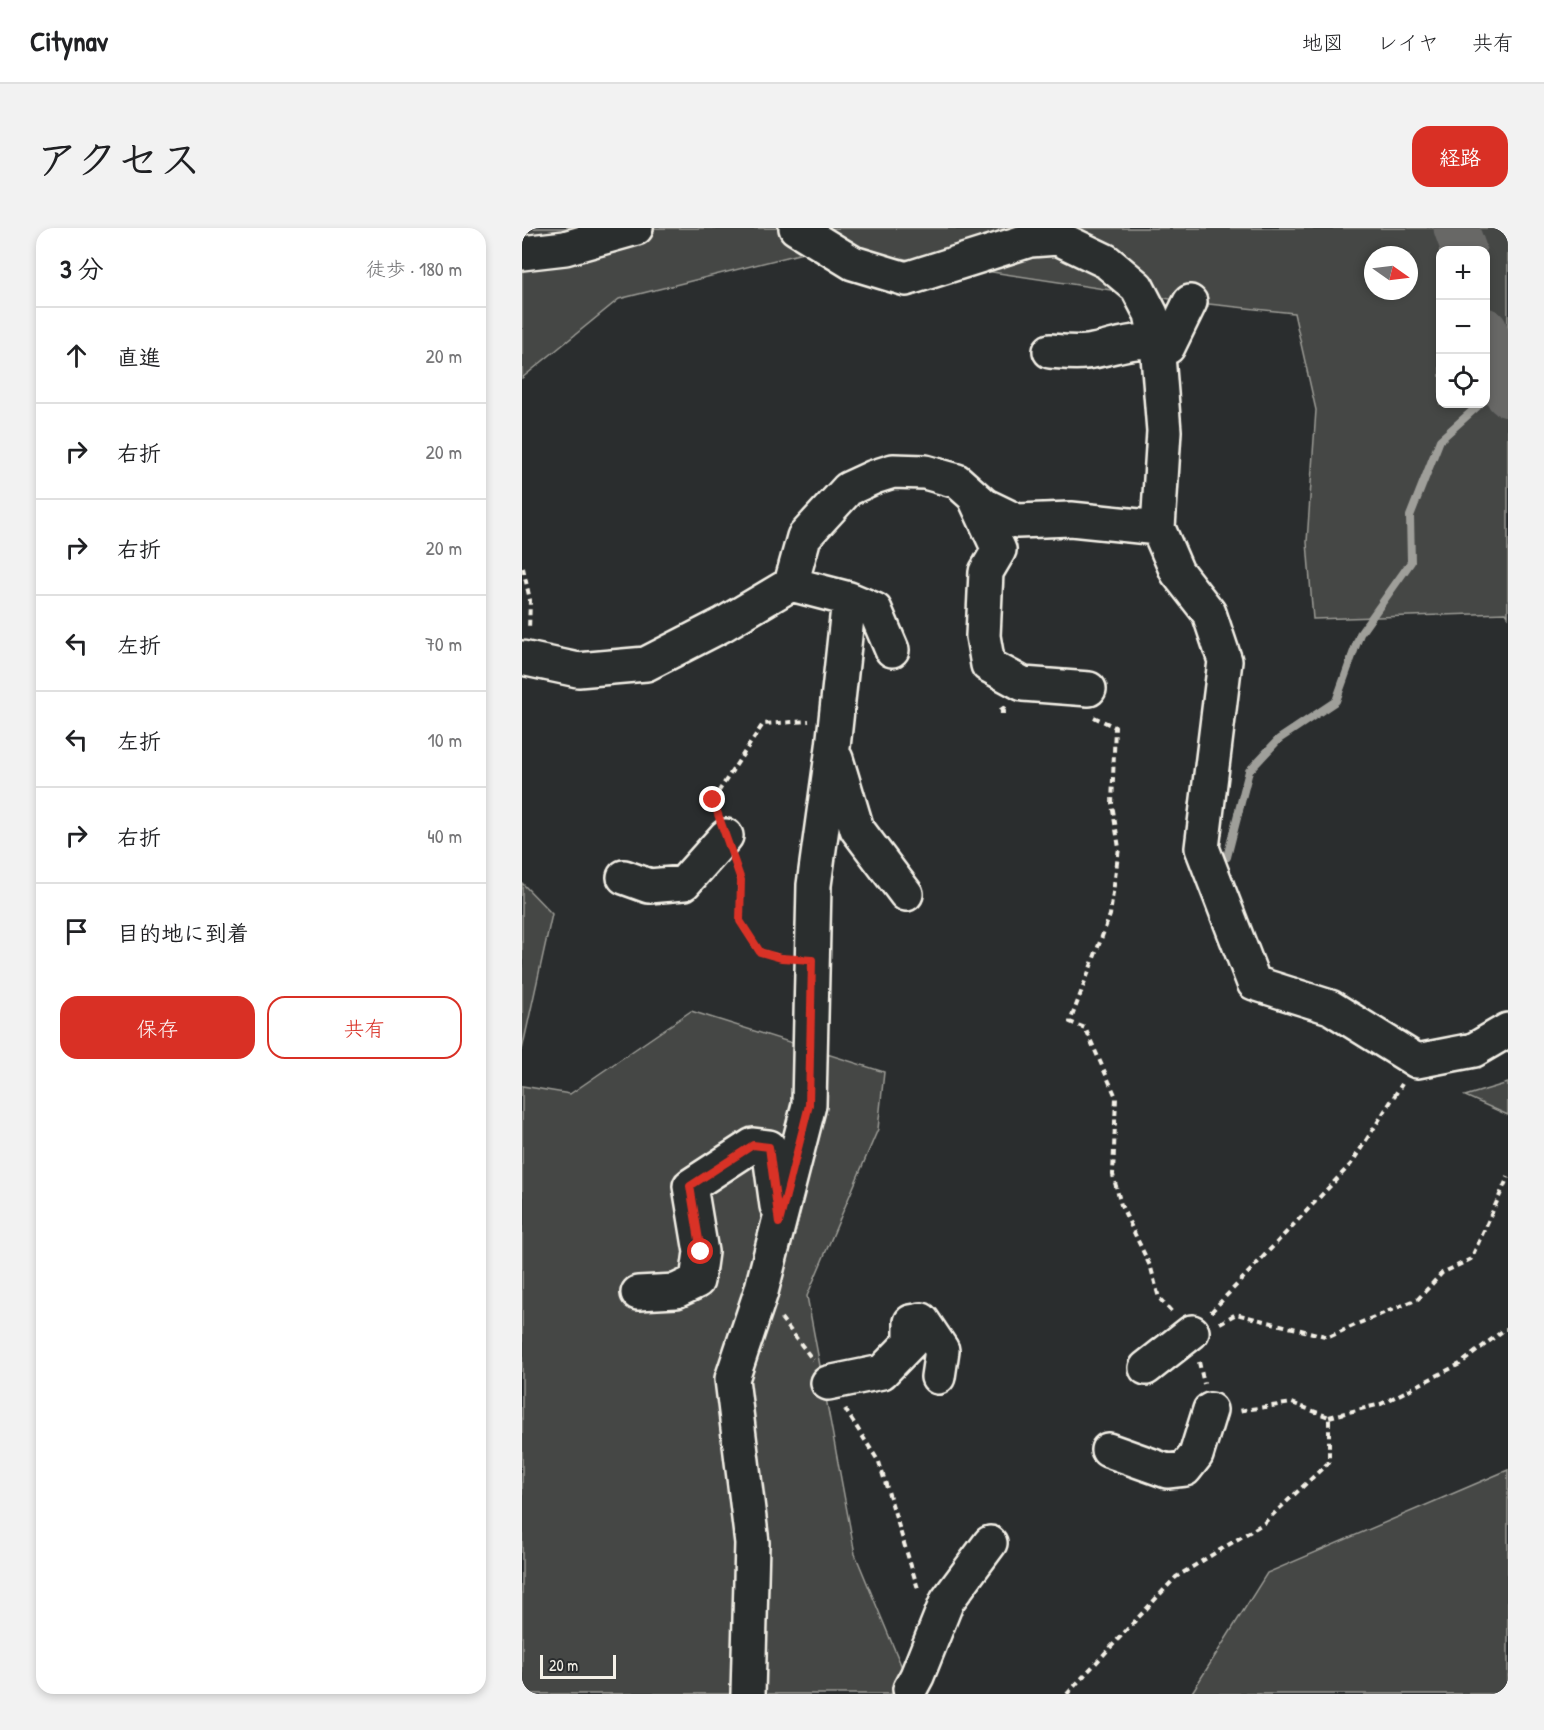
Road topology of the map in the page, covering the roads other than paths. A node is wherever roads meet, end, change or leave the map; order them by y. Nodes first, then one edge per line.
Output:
1 (636, 228) edge
2 (796, 228) edge
3 (522, 253) edge
4 (1190, 302) dead end
5 (1157, 342) junction
6 (1050, 351) dead end
7 (974, 496) junction
8 (1158, 528) junction
9 (791, 584) junction
10 (849, 599) junction
11 (525, 645) edge
12 (892, 650) dead end
13 (1089, 702) road end
14 (832, 747) junction
15 (726, 836) road end
16 (624, 877) dead end
17 (906, 894) dead end
18 (1508, 1030) edge
19 (779, 1223) junction
20 (638, 1293) dead end
21 (1192, 1332) road end
22 (1146, 1368) dead end
23 (938, 1377) dead end
24 (828, 1383) road end
25 (1210, 1410) road end
26 (1108, 1450) dead end
27 (990, 1543) dead end
28 (910, 1689) dead end
29 (748, 1694) edge

1 - 3 street
2 - 5 street
4 - 5 street
5 - 6 street
5 - 8 street
7 - 8 street
7 - 9 street
7 - 13 street
8 - 18 street
9 - 10 street
9 - 11 street
10 - 12 street
10 - 14 street
14 - 17 street
14 - 19 street
15 - 16 street
19 - 20 street
19 - 29 street
21 - 22 street
23 - 24 street
25 - 26 street
27 - 28 street

